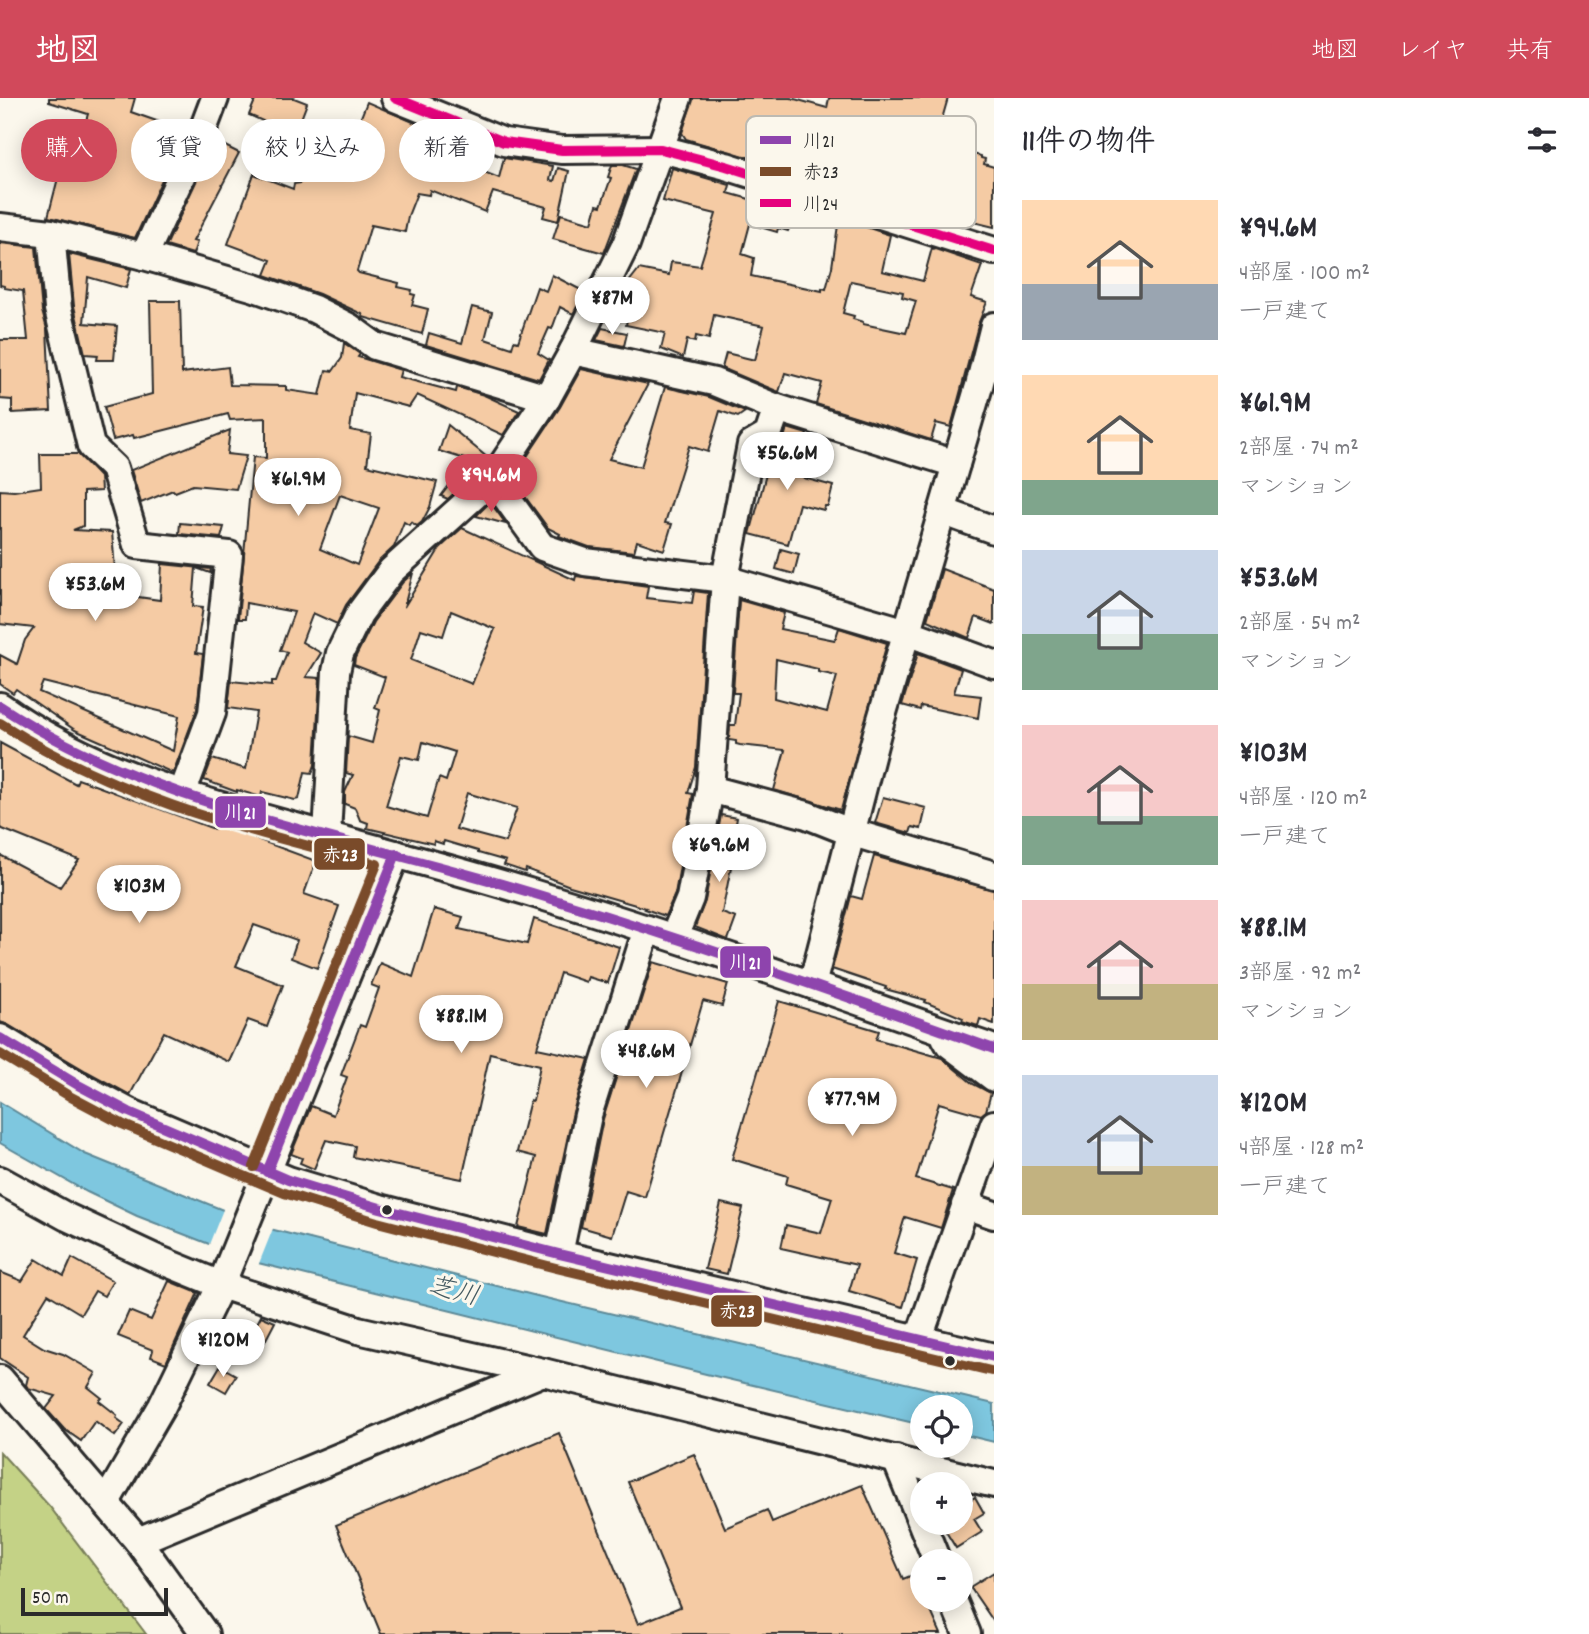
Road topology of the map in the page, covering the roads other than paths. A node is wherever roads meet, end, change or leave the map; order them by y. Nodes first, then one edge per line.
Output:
1 (215, 98) edge
2 (395, 98) edge
3 (678, 98) edge
4 (661, 149) junction
5 (746, 172) edge
6 (0, 227) edge
7 (921, 228) edge
8 (51, 233) junction
9 (994, 251) edge
10 (144, 256) junction
11 (994, 327) edge
12 (573, 351) junction
13 (987, 388) edge
14 (547, 398) junction
15 (777, 408) junction
16 (956, 464) junction
17 (493, 478) junction
18 (942, 511) junction
19 (994, 530) edge
20 (725, 579) junction
21 (906, 632) junction
22 (994, 664) edge
23 (0, 706) edge
24 (710, 789) junction
25 (182, 794) junction
26 (850, 832) junction
27 (327, 835) junction
28 (396, 854) junction
29 (994, 874) edge
30 (647, 929) junction
31 (674, 937) junction
32 (812, 985) junction
33 (943, 1031) junction
34 (0, 1038) edge
35 (994, 1049) edge
36 (994, 1078) edge
37 (994, 1124) edge
38 (0, 1180) edge
39 (264, 1180) junction
40 (965, 1205) junction
41 (994, 1215) edge
42 (559, 1254) junction
43 (224, 1278) junction
44 (919, 1338) junction
45 (994, 1357) edge
46 (543, 1372) junction
47 (0, 1379) edge
48 (896, 1459) junction
49 (994, 1483) edge
50 (106, 1502) junction
51 (138, 1541) junction
52 (932, 1549) edge
53 (958, 1612) edge
54 (205, 1634) edge
55 (967, 1634) edge

1 - 10 street
2 - 4 street
3 - 4 street
4 - 5 street
4 - 12 street
6 - 8 street
7 - 9 street
8 - 10 street
8 - 25 street
10 - 14 street
11 - 13 street
12 - 14 street
12 - 15 street
13 - 16 street
14 - 17 street
15 - 16 street
15 - 20 street
16 - 18 street
17 - 20 street
17 - 27 street
18 - 19 street
18 - 21 street
20 - 21 street
20 - 24 street
21 - 22 street
21 - 26 street
23 - 25 street
24 - 26 street
24 - 31 street
25 - 27 street
26 - 29 street
26 - 32 street
27 - 28 street
28 - 30 street
28 - 39 street
30 - 31 street
30 - 42 street
31 - 32 street
32 - 33 street
33 - 35 street
33 - 36 street
34 - 39 street
37 - 40 street
38 - 43 street
39 - 42 street
39 - 43 street
40 - 41 street
40 - 44 street
42 - 44 street
43 - 46 street
43 - 50 street
44 - 45 street
46 - 48 street
46 - 51 street
47 - 50 street
48 - 49 street
48 - 52 street
50 - 51 street
51 - 54 street
53 - 55 street

